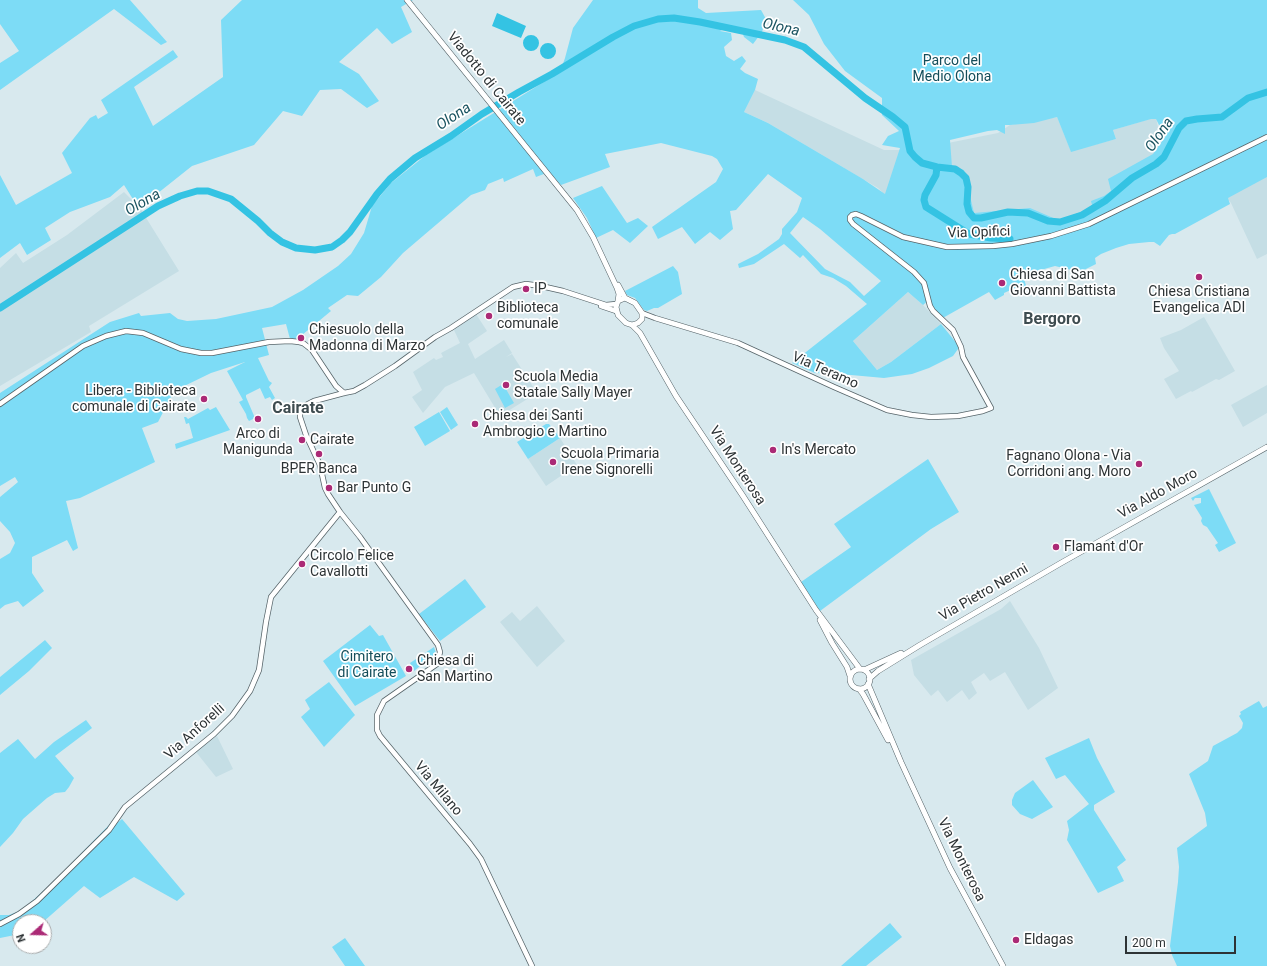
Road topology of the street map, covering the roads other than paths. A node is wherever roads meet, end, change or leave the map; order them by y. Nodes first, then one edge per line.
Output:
1 (407, 0) edge
2 (1267, 137) edge
3 (610, 271) junction
4 (625, 298) junction
5 (595, 301) junction
6 (617, 303) junction
7 (616, 311) junction
8 (642, 313) junction
9 (655, 318) junction
10 (640, 321) junction
11 (632, 325) junction
12 (640, 333) junction
13 (336, 386) junction
14 (344, 392) junction
15 (334, 395) junction
16 (0, 404) edge
17 (991, 408) joint
18 (1267, 447) edge
19 (340, 512) junction
20 (1061, 563) joint
21 (816, 610) junction
22 (920, 644) junction
23 (862, 670) junction
24 (850, 676) junction
25 (869, 681) junction
26 (859, 689) junction
27 (901, 762) junction
28 (0, 924) edge
29 (532, 966) edge
30 (1003, 966) edge

1 - 3 main road, Viadotto di Cairate
2 - 17 street, Via Opifici
3 - 4 main road
3 - 6 main road
4 - 6 main road
4 - 8 main road
5 - 6 street
5 - 7 street
5 - 14 street
6 - 7 main road
7 - 11 main road
8 - 9 street, Via Teramo
8 - 10 main road
9 - 10 street, Via Teramo
9 - 17 street, Via Teramo
10 - 11 main road
10 - 12 main road, Via Monterosa
11 - 12 main road, Via Monterosa
12 - 21 main road, Via Monterosa
13 - 14 street
13 - 15 street
13 - 16 street
14 - 15 street
15 - 19 street
18 - 20 main road, Via Aldo Moro
19 - 28 street, Via Anforelli
19 - 29 street, Via Milano
20 - 22 main road, Via Pietro Nenni
21 - 23 main road, Via Monterosa
21 - 24 main road, Via Monterosa
22 - 23 main road, Via Pietro Nenni
22 - 25 main road, Via Pietro Nenni
23 - 24 main road
23 - 25 main road
24 - 26 main road
25 - 26 main road
25 - 27 main road, Via Monterosa
26 - 27 main road, Via Monterosa
27 - 30 main road, Via Monterosa

